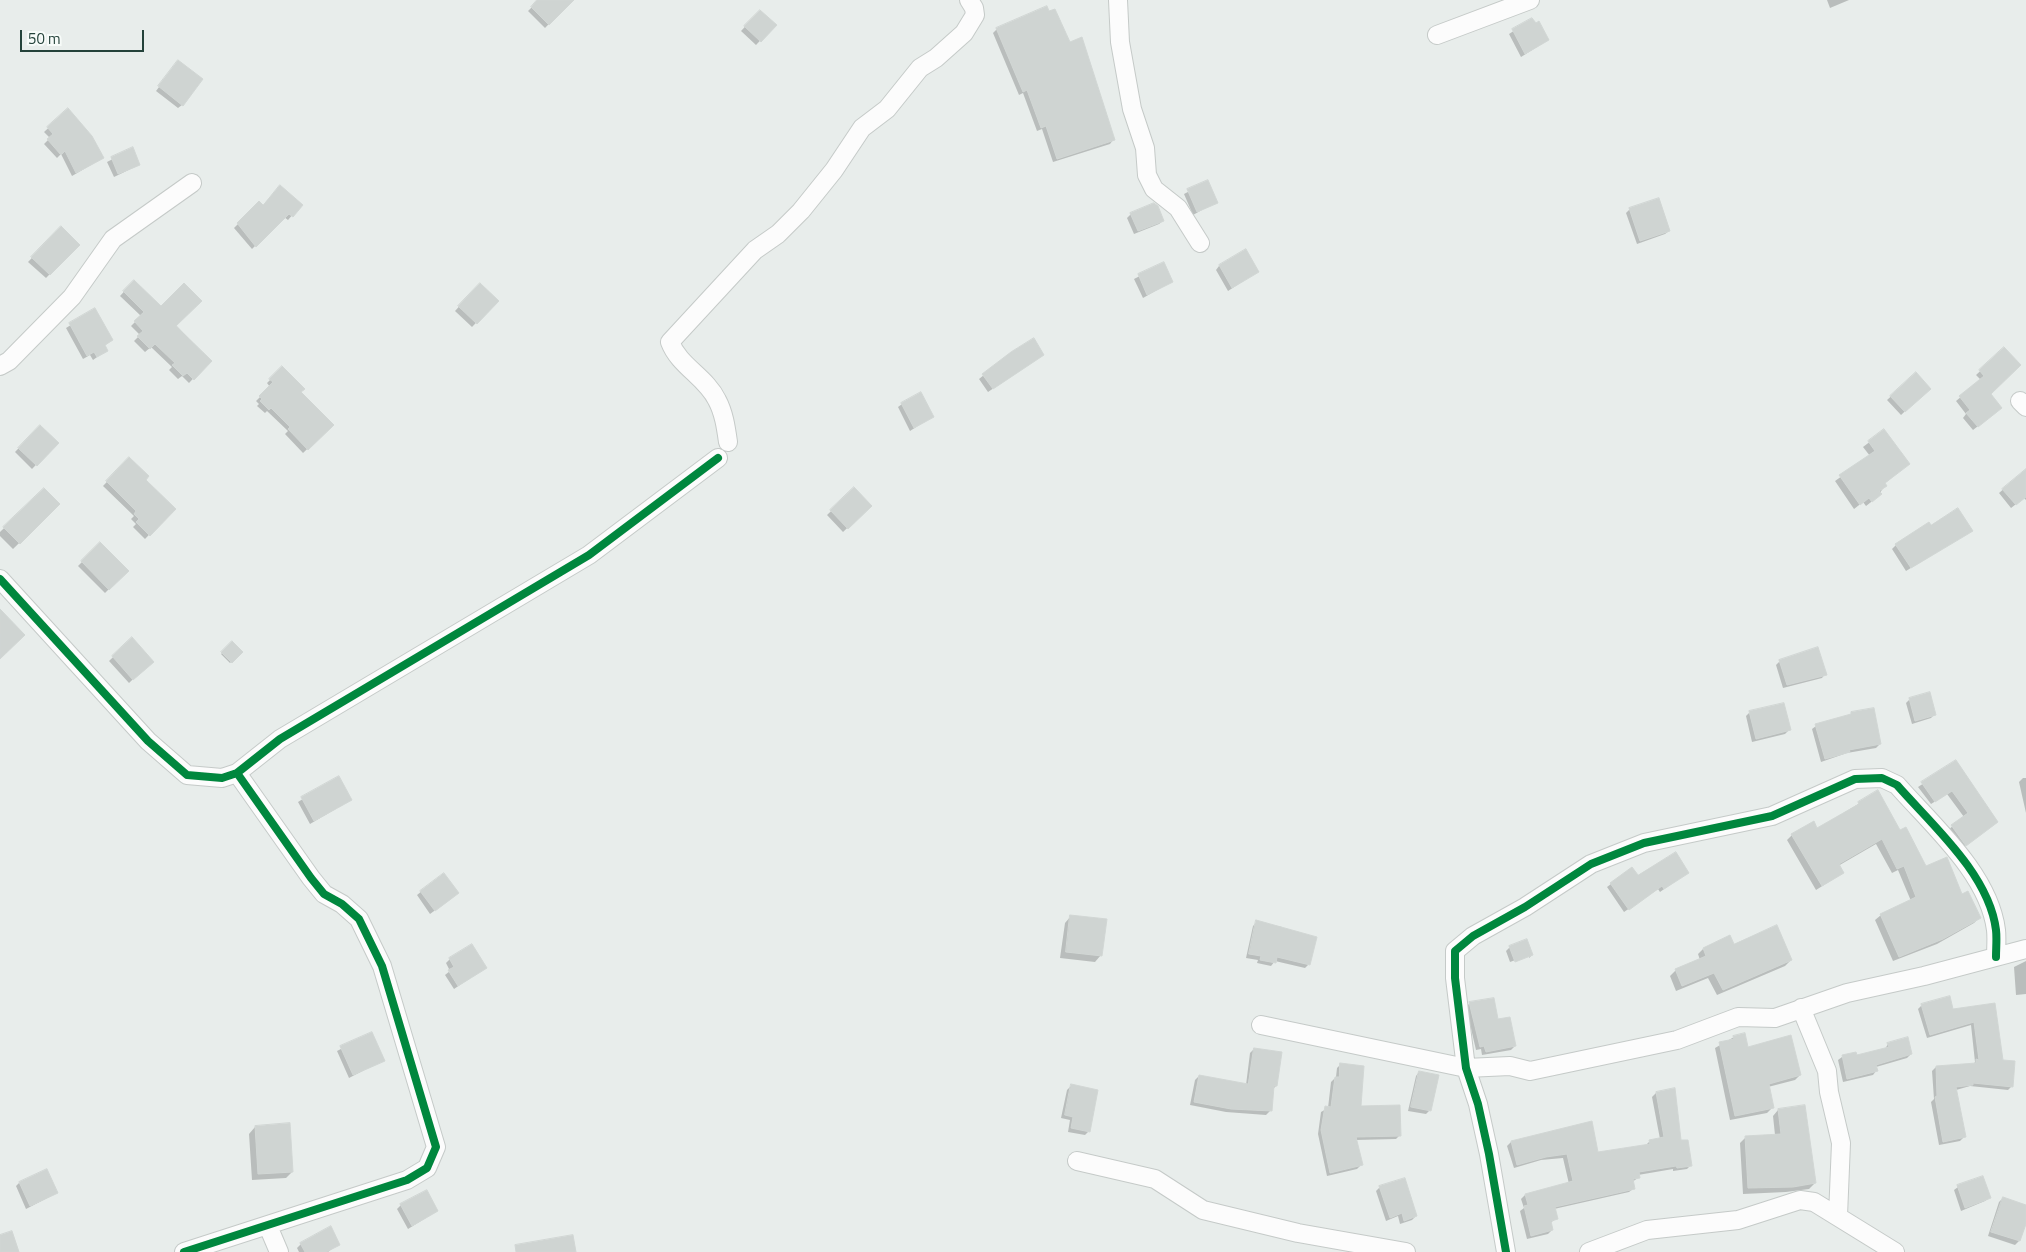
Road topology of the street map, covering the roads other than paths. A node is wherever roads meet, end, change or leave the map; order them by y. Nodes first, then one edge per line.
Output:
1 (969, 0) edge
2 (1118, 0) edge
3 (1530, 0) edge
4 (1437, 35) dead end
5 (192, 183) dead end
6 (1200, 243) dead end
7 (0, 366) edge
8 (728, 442) dead end
9 (718, 458) dead end
10 (0, 579) edge
11 (237, 773) junction
12 (2026, 948) edge
13 (1996, 957) junction
14 (1801, 1008) junction
15 (1261, 1025) dead end
16 (1466, 1068) junction
17 (1077, 1161) dead end
18 (1838, 1216) junction
19 (268, 1226) junction
20 (184, 1252) edge
21 (279, 1252) edge
22 (1406, 1252) edge
23 (1506, 1252) edge
24 (1589, 1252) edge
25 (1895, 1252) edge

1 - 8 street
2 - 6 street
3 - 4 street
5 - 7 street
9 - 11 street
10 - 11 street
11 - 19 street
12 - 13 street
13 - 14 street
13 - 16 street
14 - 16 street
14 - 18 street
15 - 16 street
16 - 23 street
17 - 22 street
18 - 24 street
18 - 25 street
19 - 20 street
19 - 21 street

